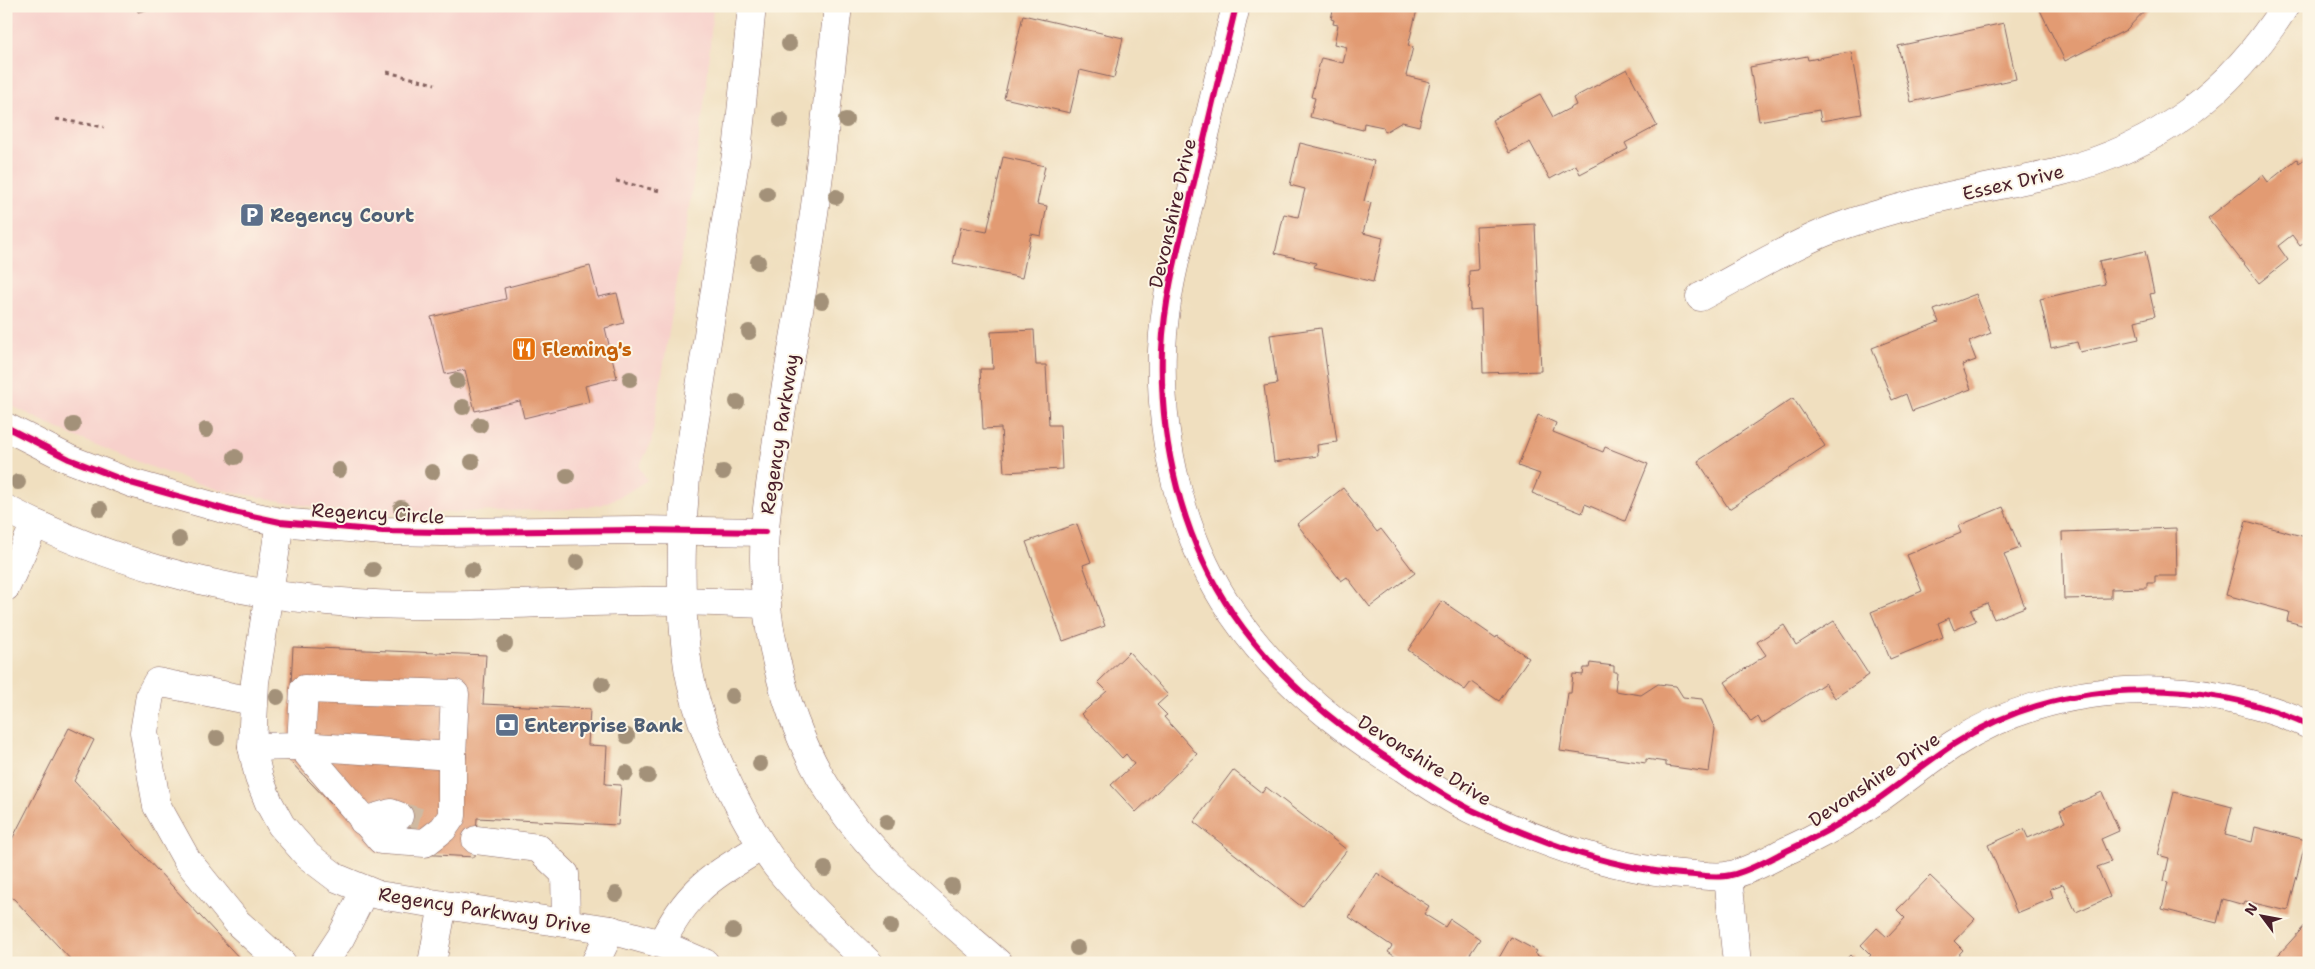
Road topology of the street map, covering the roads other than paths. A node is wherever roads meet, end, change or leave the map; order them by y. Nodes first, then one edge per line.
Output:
1 (752, 6) edge
2 (838, 6) edge
3 (1236, 6) edge
4 (2285, 6) edge
5 (1700, 297) dead end
6 (6, 427) edge
7 (6, 509) edge
8 (280, 522) junction
9 (35, 524) junction
10 (682, 530) junction
11 (764, 532) junction
12 (6, 588) edge
13 (270, 593) junction
14 (682, 602) junction
15 (767, 604) junction
16 (252, 701) junction
17 (2309, 725) edge
18 (252, 746) junction
19 (301, 746) junction
20 (452, 756) junction
21 (363, 821) junction
22 (420, 822) junction
23 (476, 840) dead end
24 (762, 846) junction
25 (1728, 877) junction
26 (365, 890) junction
27 (443, 905) junction
28 (566, 923) junction
29 (611, 930) junction
30 (662, 944) junction
31 (282, 963) edge
32 (324, 963) edge
33 (432, 963) edge
34 (596, 963) edge
35 (705, 963) edge
36 (869, 963) edge
37 (998, 963) edge
38 (1737, 963) edge

1 - 10 street
2 - 11 street, Regency Parkway
3 - 25 street, Devonshire Drive
4 - 5 street, Essex Drive
6 - 8 street, Regency Circle
7 - 9 street
8 - 10 street, Regency Circle
8 - 13 street, Regency Parkway Drive
9 - 12 street
9 - 13 street
10 - 11 street, Regency Circle
10 - 14 street
11 - 15 street, Regency Parkway
13 - 14 street
13 - 16 street, Regency Parkway Drive
14 - 15 street
14 - 24 street
15 - 37 street, Regency Parkway
16 - 18 street, Regency Parkway Drive
16 - 31 street
17 - 25 street, Devonshire Drive
18 - 19 street
18 - 26 street, Regency Parkway Drive
19 - 20 street
19 - 20 street
19 - 21 street
20 - 22 street
21 - 22 street
21 - 22 street
23 - 28 street
24 - 30 street
24 - 36 street
25 - 38 street
26 - 27 street, Regency Parkway Drive
26 - 32 street
27 - 28 street, Regency Parkway Drive
27 - 33 street
28 - 29 street, Regency Parkway Drive
29 - 30 street, Regency Parkway Drive
29 - 34 street
30 - 35 street, Regency Parkway Drive

